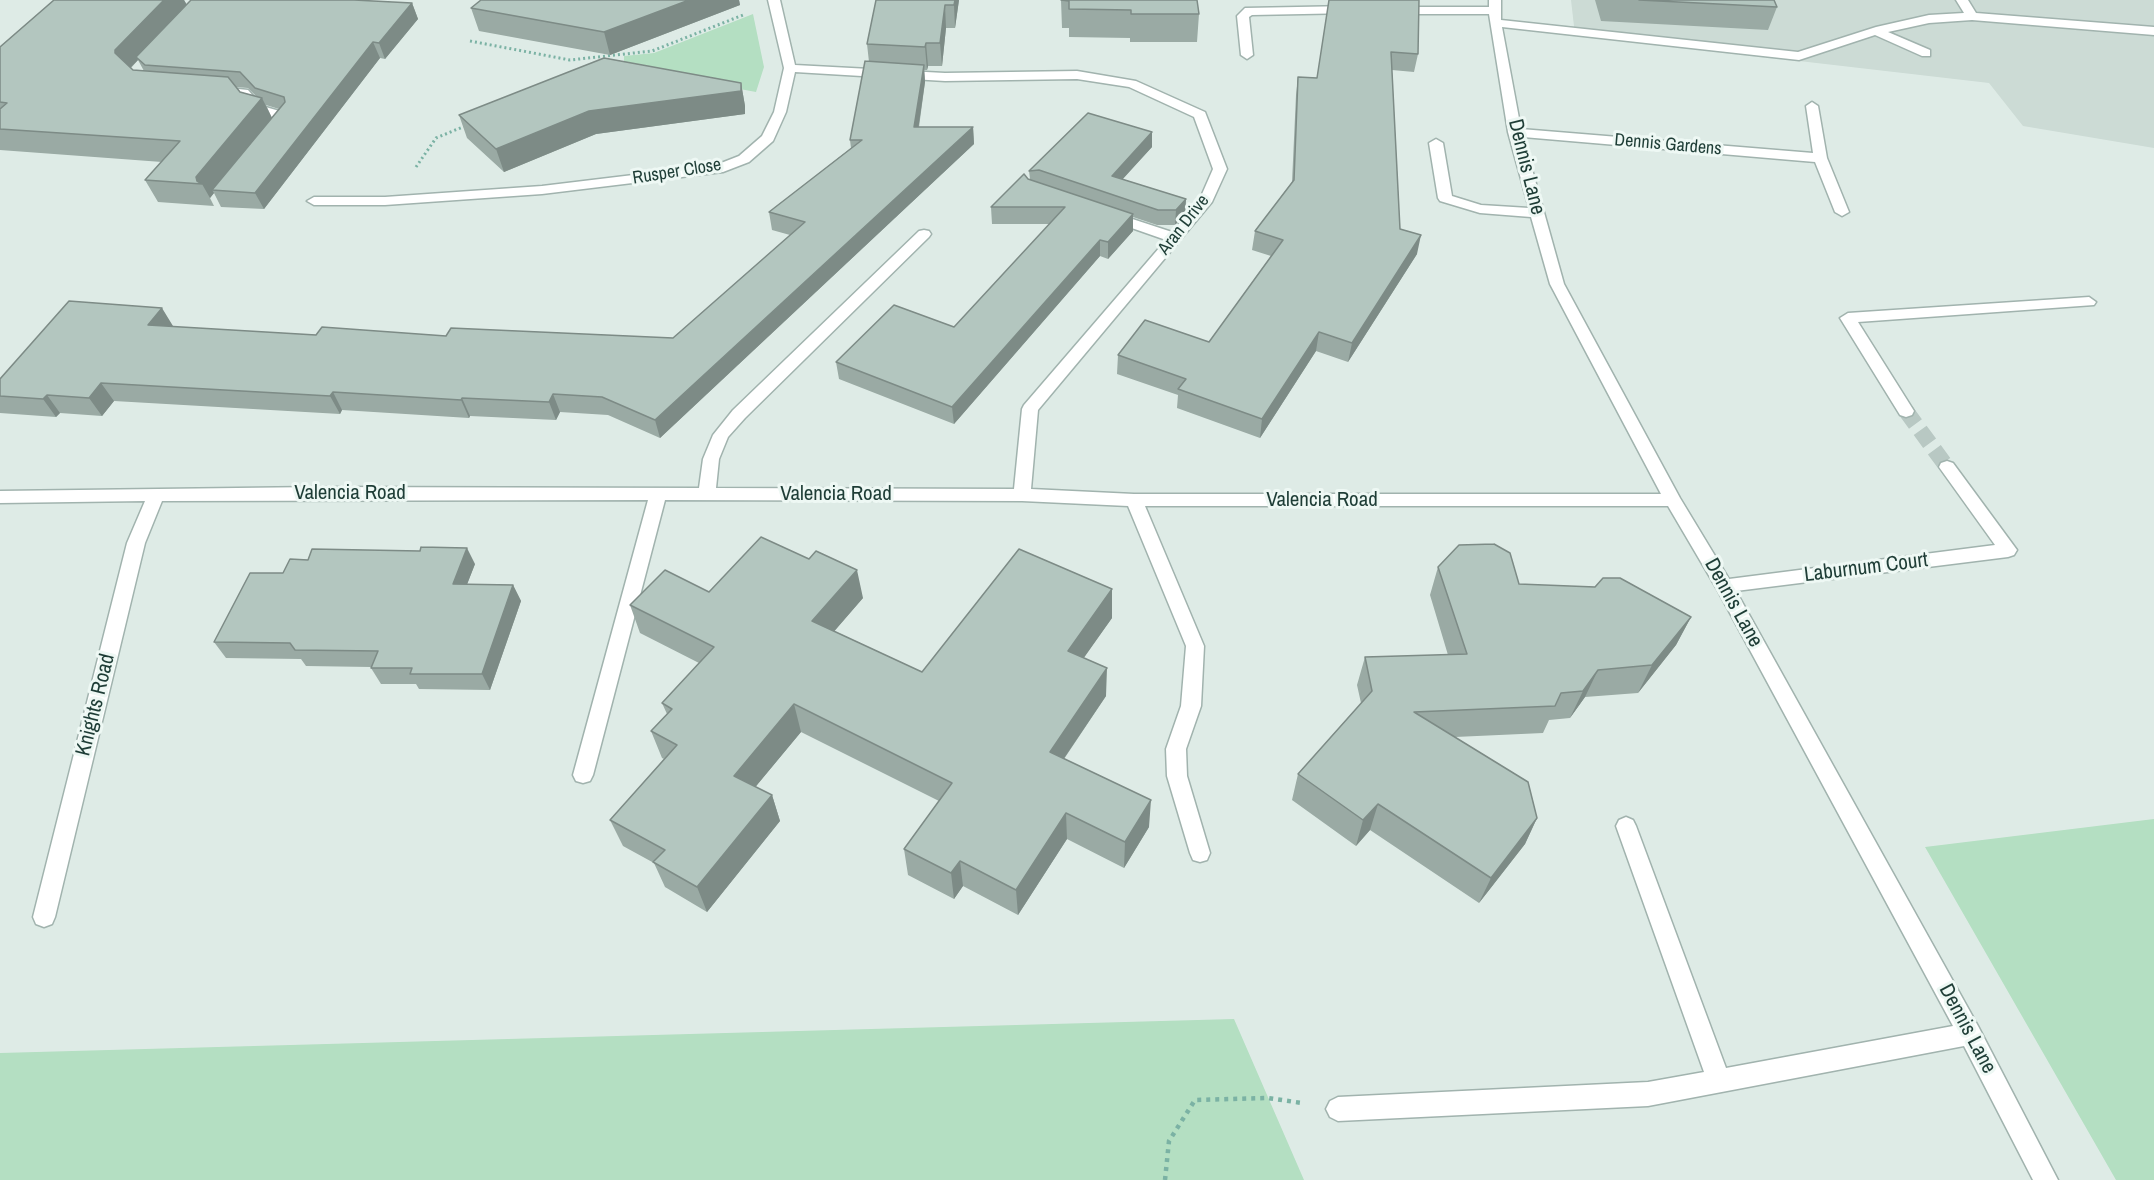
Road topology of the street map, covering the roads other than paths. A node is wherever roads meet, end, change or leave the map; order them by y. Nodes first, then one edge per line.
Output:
1 (1962, 0) edge
2 (774, 1) edge
3 (1495, 11) edge
4 (1972, 16) junction
5 (1876, 31) junction
6 (2154, 31) edge
7 (1926, 53) dead end
8 (1247, 55) dead end
9 (790, 68) junction
10 (208, 91) edge
11 (1812, 106) dead end
12 (1515, 132) junction
13 (265, 143) edge
14 (1436, 143) dead end
15 (1820, 158) junction
16 (314, 201) dead end
17 (1099, 212) edge
18 (1842, 212) dead end
19 (1537, 213) junction
20 (924, 234) dead end
21 (1175, 238) junction
22 (2089, 302) dead end
23 (1906, 411) tunnel mouth
24 (1947, 467) tunnel mouth
25 (658, 494) junction
26 (707, 494) junction
27 (156, 495) junction
28 (1022, 495) junction
29 (0, 498) edge
30 (1134, 500) junction
31 (1673, 500) junction
32 (1724, 586) junction
33 (583, 775) dead end
34 (1626, 826) dead end
35 (1200, 853) dead end
36 (44, 917) dead end
37 (1970, 1034) junction
38 (1719, 1081) junction
39 (1338, 1109) road end
40 (2046, 1180) edge

1 - 4 street
2 - 9 street, Rusper Close
3 - 5 street
3 - 8 street
3 - 12 street, Dennis Lane
4 - 5 street
4 - 6 street
5 - 7 street
9 - 16 street, Rusper Close
9 - 21 street, Aran Drive
10 - 13 street
11 - 15 street
12 - 15 street, Dennis Gardens
12 - 19 street, Dennis Lane
14 - 19 street
15 - 18 street
17 - 21 street
19 - 31 street, Dennis Lane
20 - 26 street
21 - 28 street, Aran Drive
22 - 23 street
24 - 32 street, Laburnum Court
25 - 26 street, Valencia Road
25 - 27 street, Valencia Road
25 - 33 street
26 - 28 street, Valencia Road
27 - 29 street, Valencia Road
27 - 36 street, Knights Road
28 - 30 street, Valencia Road
30 - 31 street, Valencia Road
30 - 35 street
31 - 32 street, Dennis Lane
32 - 37 street, Dennis Lane
34 - 38 street
37 - 38 street
37 - 40 street, Dennis Lane
38 - 39 street

